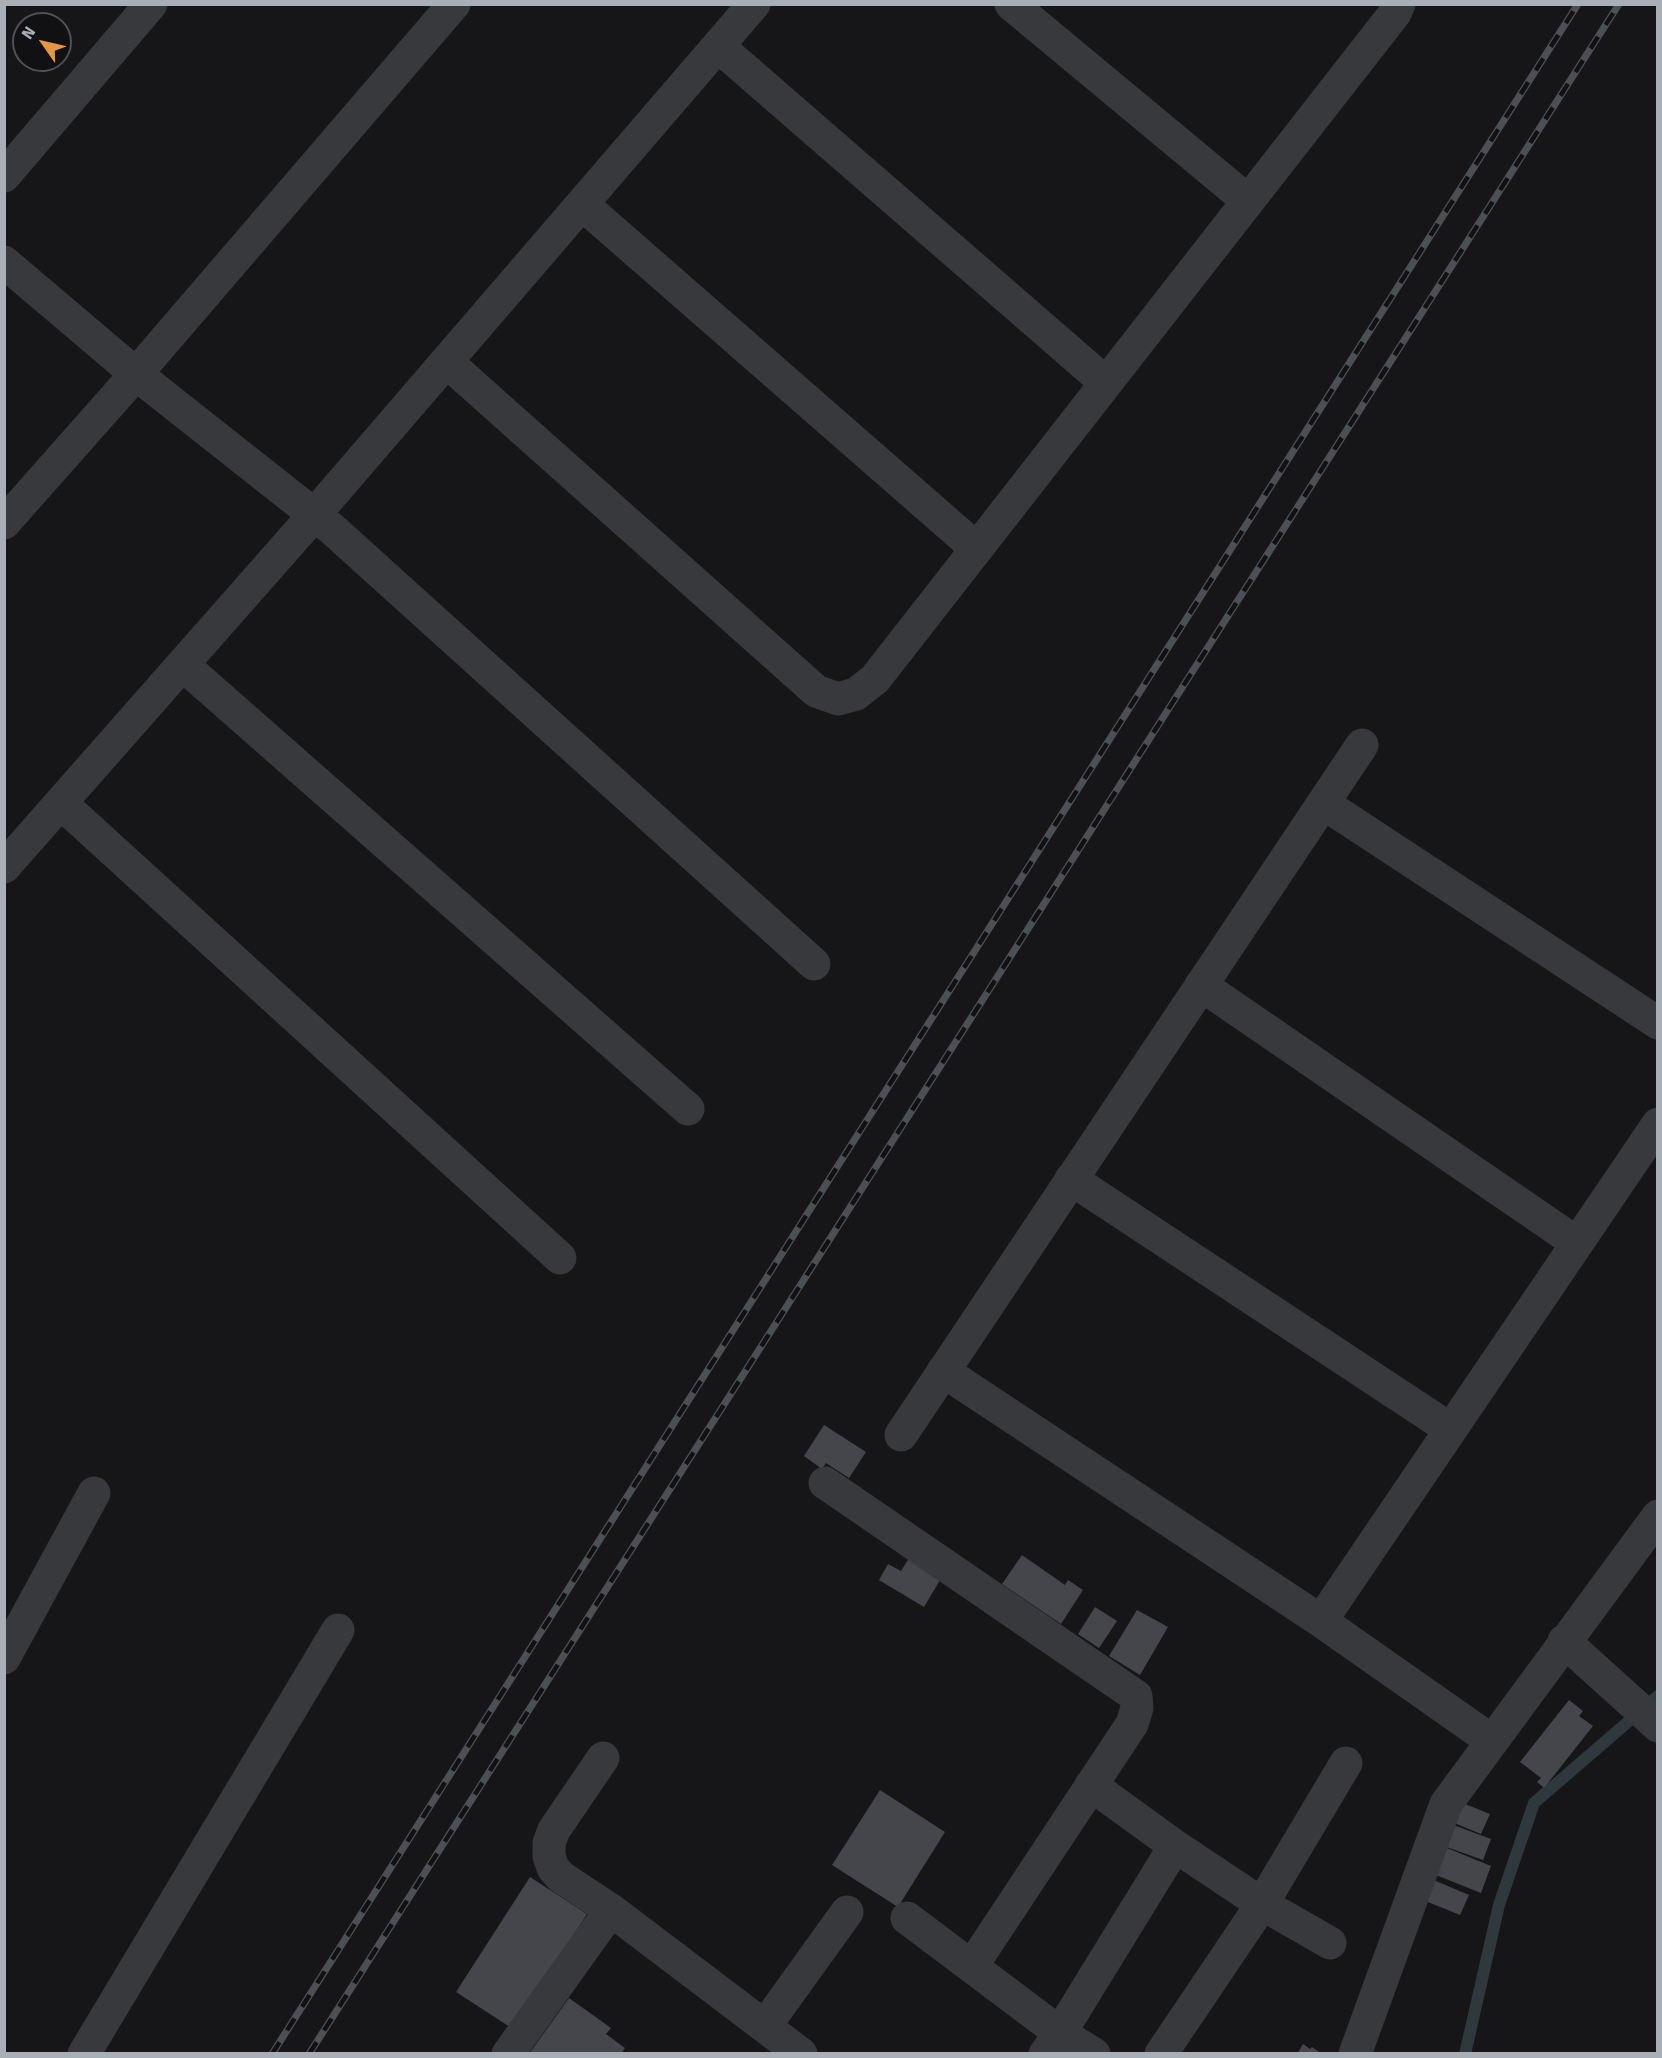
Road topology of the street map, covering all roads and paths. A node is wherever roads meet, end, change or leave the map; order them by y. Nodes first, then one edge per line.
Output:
1 (151, 4) edge
2 (454, 4) edge
3 (754, 4) edge
4 (1011, 4) edge
5 (1399, 4) edge
6 (718, 46) junction
7 (4, 176) edge
8 (1248, 201) junction
9 (582, 204) junction
10 (4, 262) edge
11 (447, 362) junction
12 (136, 374) junction
13 (1106, 383) junction
14 (315, 514) junction
15 (4, 522) edge
16 (977, 549) junction
17 (183, 664) junction
18 (1362, 745) dead end
19 (1323, 803) junction
20 (62, 804) junction
21 (4, 867) edge
22 (814, 964) dead end
23 (1201, 985) junction
24 (1658, 1023) edge
25 (688, 1109) dead end
26 (1655, 1132) edge
27 (1071, 1179) junction
28 (1576, 1243) junction
29 (560, 1258) dead end
30 (944, 1371) junction
31 (1450, 1429) junction
32 (901, 1435) dead end
33 (825, 1483) dead end
34 (94, 1493) dead end
35 (1658, 1516) edge
36 (1321, 1621) junction
37 (338, 1630) dead end
38 (1564, 1641) junction
39 (4, 1658) edge
40 (1658, 1726) edge
41 (1492, 1741) junction
42 (603, 1758) dead end
43 (1346, 1763) dead end
44 (1091, 1785) junction
45 (1175, 1846) junction
46 (1262, 1904) junction
47 (611, 1910) junction
48 (847, 1912) dead end
49 (907, 1918) dead end
50 (1330, 1943) dead end
51 (972, 1966) junction
52 (765, 2026) junction
53 (1053, 2043) edge
54 (84, 2054) edge
55 (508, 2054) edge
56 (801, 2054) edge
57 (1094, 2054) edge
58 (1161, 2054) edge
59 (1355, 2054) edge

1 - 7 street
2 - 12 street
3 - 6 street
4 - 8 street
5 - 8 street
6 - 9 street
6 - 13 street
8 - 13 street
9 - 11 street
9 - 16 street
10 - 12 street
11 - 14 street
11 - 16 street
12 - 14 street
12 - 15 street
13 - 16 street
14 - 17 street
14 - 22 street
17 - 20 street
17 - 25 street
18 - 19 street
19 - 23 street
19 - 24 street
20 - 21 street
20 - 29 street
23 - 27 street
23 - 28 street
26 - 28 street
27 - 30 street
27 - 31 street
28 - 31 street
30 - 32 street
30 - 36 street
31 - 36 street
33 - 44 street
34 - 39 street
35 - 38 street
36 - 41 street
37 - 54 street
38 - 40 street
38 - 41 street
41 - 59 street
42 - 47 street
43 - 46 street
44 - 45 street
44 - 51 street
45 - 46 street
45 - 53 street
46 - 50 street
46 - 58 street
47 - 52 street
47 - 55 street
48 - 52 street
49 - 51 street
51 - 53 street
52 - 56 street
53 - 57 street

